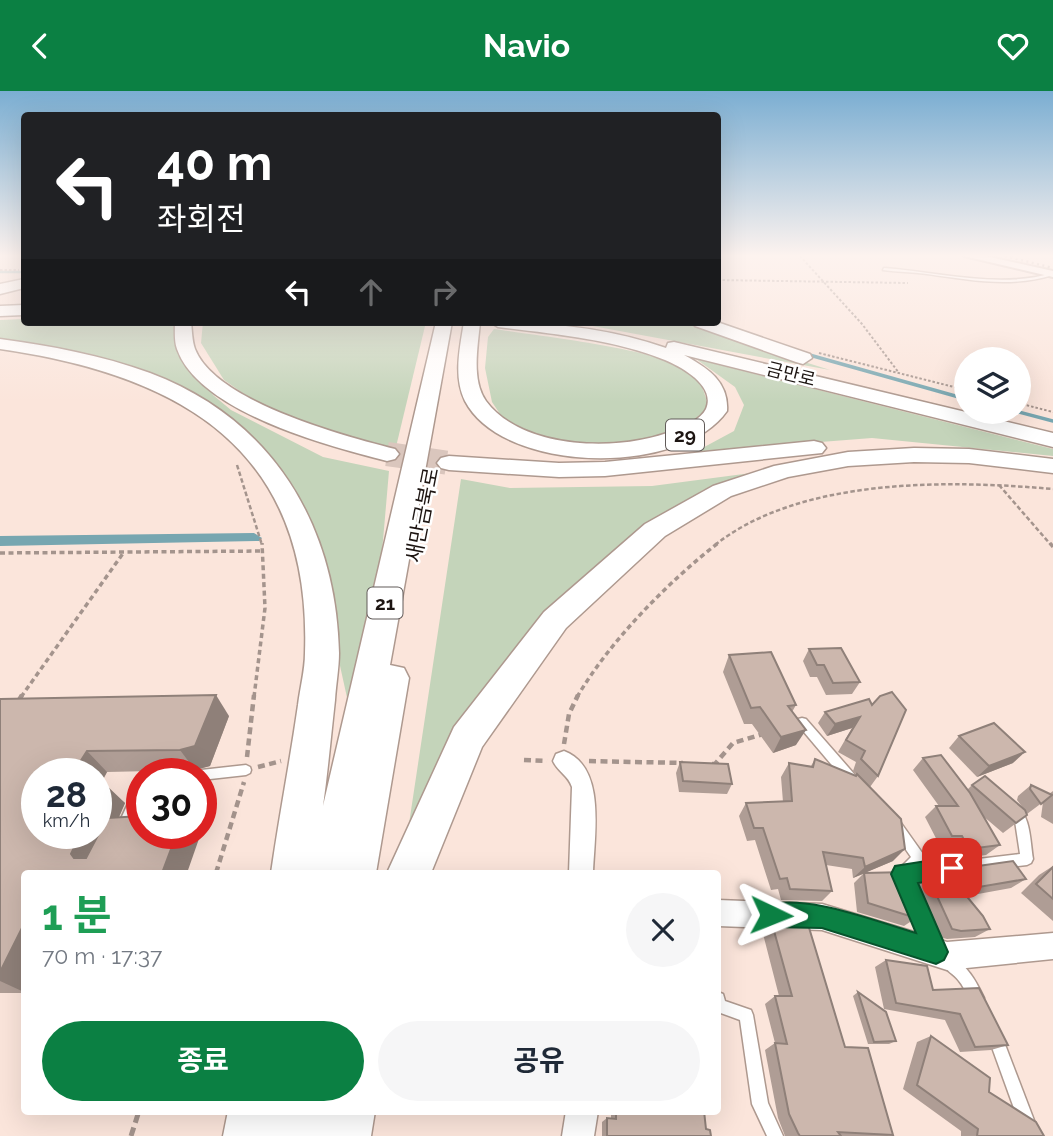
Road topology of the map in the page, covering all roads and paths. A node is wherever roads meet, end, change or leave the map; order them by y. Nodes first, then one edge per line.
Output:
1 (844, 305) edge
2 (21, 308) edge
3 (0, 310) edge
4 (182, 326) edge
5 (524, 326) edge
6 (551, 326) edge
7 (585, 326) edge
8 (713, 326) edge
9 (450, 327) edge
10 (0, 344) edge
11 (819, 360) junction
12 (900, 374) junction
13 (954, 387) edge
14 (954, 400) edge
15 (1031, 406) edge
16 (954, 407) edge
17 (1053, 412) edge
18 (1031, 422) edge
19 (1030, 424) edge
20 (1053, 429) edge
21 (1053, 440) edge
22 (387, 454) tunnel mouth
23 (233, 459) dead end
24 (449, 463) tunnel mouth
25 (1053, 464) edge
26 (999, 484) junction
27 (1053, 489) edge
28 (1053, 547) edge
29 (264, 551) junction
30 (124, 552) junction
31 (0, 553) edge
32 (15, 706) edge
33 (802, 722) joint
34 (289, 759) dead end
35 (524, 760) dead end
36 (564, 761) junction
37 (687, 763) edge
38 (701, 764) edge
39 (246, 770) junction
40 (217, 773) edge
41 (862, 791) edge
42 (1006, 798) edge
43 (889, 819) edge
44 (126, 822) edge
45 (120, 836) edge
46 (216, 870) edge
47 (293, 870) edge
48 (331, 870) edge
49 (355, 870) edge
50 (410, 870) edge
51 (581, 870) edge
52 (902, 874) junction
53 (721, 913) edge
54 (1053, 946) edge
55 (936, 952) junction
56 (721, 1007) edge
57 (138, 1115) edge
58 (255, 1115) edge
59 (280, 1115) edge
60 (308, 1115) edge
61 (346, 1115) edge
62 (582, 1115) edge
63 (131, 1136) edge
64 (252, 1136) edge
65 (276, 1136) edge
66 (304, 1136) edge
67 (342, 1136) edge
68 (579, 1136) edge
69 (775, 1136) edge
70 (1032, 1136) edge

1 - 12 path
2 - 3 highway
4 - 22 highway
5 - 9 highway, 29
6 - 21 highway, 금만로
7 - 16 highway, 금만로
8 - 11 highway
9 - 48 highway, 새만금북로 / 21
9 - 49 highway, 새만금북로 / 21
10 - 47 highway
11 - 12 path
11 - 14 highway
12 - 13 path
15 - 17 path
18 - 20 highway
19 - 20 highway
23 - 29 path
24 - 25 highway
25 - 50 highway
26 - 27 path
26 - 28 path
26 - 36 path
29 - 30 path
29 - 39 path
30 - 31 path
30 - 32 path
33 - 38 path
33 - 41 lane
34 - 39 path
35 - 36 path
36 - 37 path
36 - 51 street
39 - 40 lane
39 - 46 path
42 - 52 lane
43 - 52 lane
44 - 45 lane
52 - 55 lane
53 - 55 street
54 - 55 street
55 - 70 lane
56 - 69 lane
57 - 63 path
58 - 64 highway
59 - 65 highway
60 - 66 highway
61 - 67 highway
62 - 68 street

